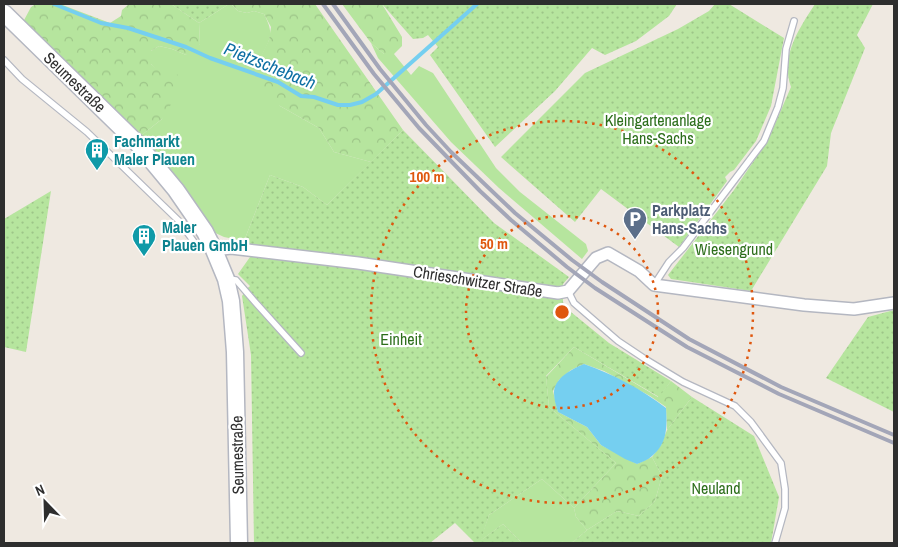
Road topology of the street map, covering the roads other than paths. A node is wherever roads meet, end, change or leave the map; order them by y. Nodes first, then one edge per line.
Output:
1 (4, 14) edge
2 (794, 21) dead end
3 (4, 60) edge
4 (214, 250) junction
5 (226, 279) junction
6 (654, 284) junction
7 (568, 291) junction
8 (894, 303) edge
9 (301, 353) dead end
10 (239, 543) edge
11 (775, 543) edge

1 - 4 street, Seumestraße
2 - 6 lane
3 - 4 lane, Seumestraße
4 - 5 street, Seumestraße
4 - 7 street, Chrieschwitzer Straße
5 - 9 lane
5 - 10 street, Seumestraße
6 - 7 street
6 - 8 street
7 - 11 lane

